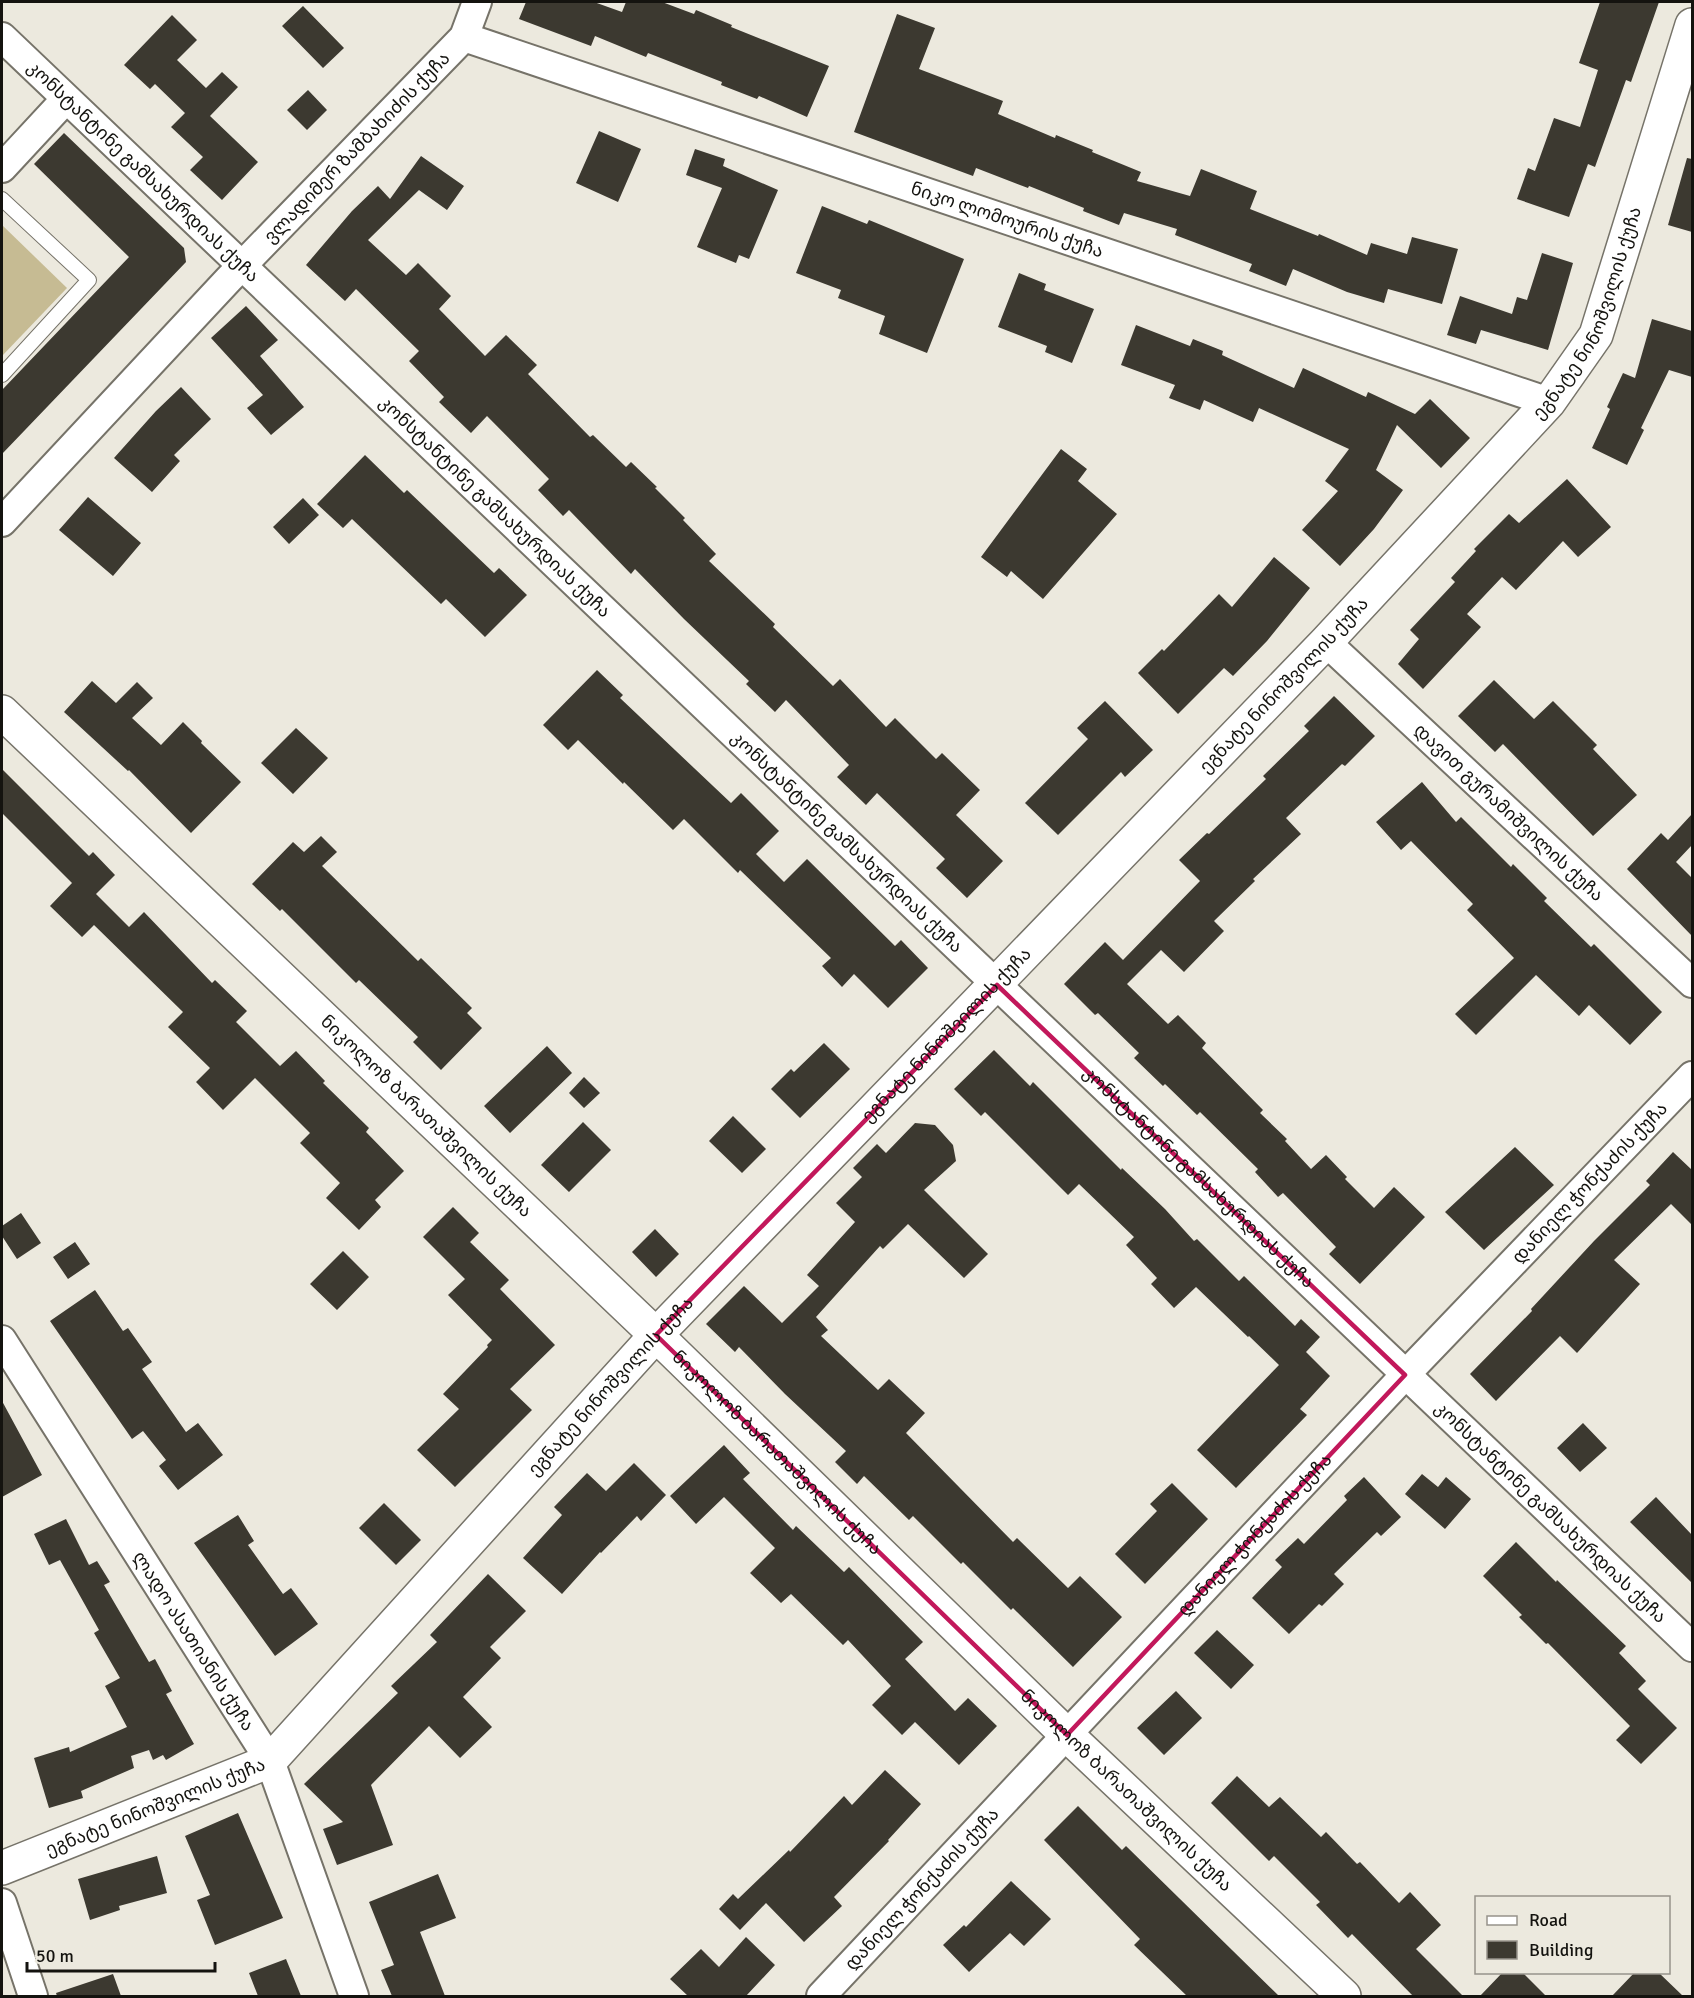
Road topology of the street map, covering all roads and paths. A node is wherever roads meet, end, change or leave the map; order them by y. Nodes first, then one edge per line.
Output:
1 (477, 2) edge
2 (1692, 25) edge
3 (464, 37) junction
4 (2, 38) edge
5 (66, 99) junction
6 (2, 168) edge
7 (2, 199) edge
8 (243, 266) junction
9 (2, 375) edge
10 (1549, 402) junction
11 (2, 522) edge
12 (1326, 642) junction
13 (2, 712) edge
14 (1692, 983) edge
15 (997, 985) junction
16 (1692, 1076) edge
17 (656, 1335) junction
18 (2, 1340) edge
19 (1405, 1375) junction
20 (1692, 1647) edge
21 (1067, 1735) junction
22 (270, 1761) junction
23 (2, 1868) edge
24 (2, 1903) edge
25 (33, 1996) edge
26 (354, 1996) edge
27 (821, 1996) edge
28 (1344, 1996) edge

1 - 3 street, ვლადიმერ ზამბახიძის ქუჩა
2 - 10 street, ეგნატე ნინოშვილის ქუჩა
3 - 8 street, ვლადიმერ ზამბახიძის ქუჩა
3 - 10 street, ნიკო ლომოურის ქუჩა
4 - 5 street, კონსტანტინე გამსახურდიას ქუჩა
5 - 6 street
5 - 8 street, კონსტანტინე გამსახურდიას ქუჩა
7 - 9 lane
8 - 11 street, ვლადიმერ ზამბახიძის ქუჩა
8 - 15 street, კონსტანტინე გამსახურდიას ქუჩა
10 - 12 street, ეგნატე ნინოშვილის ქუჩა
12 - 14 street, დავით გურამიშვილის ქუჩა
12 - 15 street, ეგნატე ნინოშვილის ქუჩა
13 - 17 street, ნიკოლოზ ბარათაშვილის ქუჩა
15 - 17 street, ეგნატე ნინოშვილის ქუჩა
15 - 19 street, კონსტანტინე გამსახურდიას ქუჩა
16 - 19 street, დანიელ ჭონქაძის ქუჩა
17 - 21 street, ნიკოლოზ ბარათაშვილის ქუჩა
17 - 22 street, ეგნატე ნინოშვილის ქუჩა
18 - 22 street, ლადო ასათიანის ქუჩა
19 - 20 street, კონსტანტინე გამსახურდიას ქუჩა
19 - 21 street, დანიელ ჭონქაძის ქუჩა
21 - 27 street, დანიელ ჭონქაძის ქუჩა
21 - 28 street, ნიკოლოზ ბარათაშვილის ქუჩა
22 - 23 street, ეგნატე ნინოშვილის ქუჩა
22 - 26 street, ლადო ასათიანის ქუჩა
24 - 25 street

